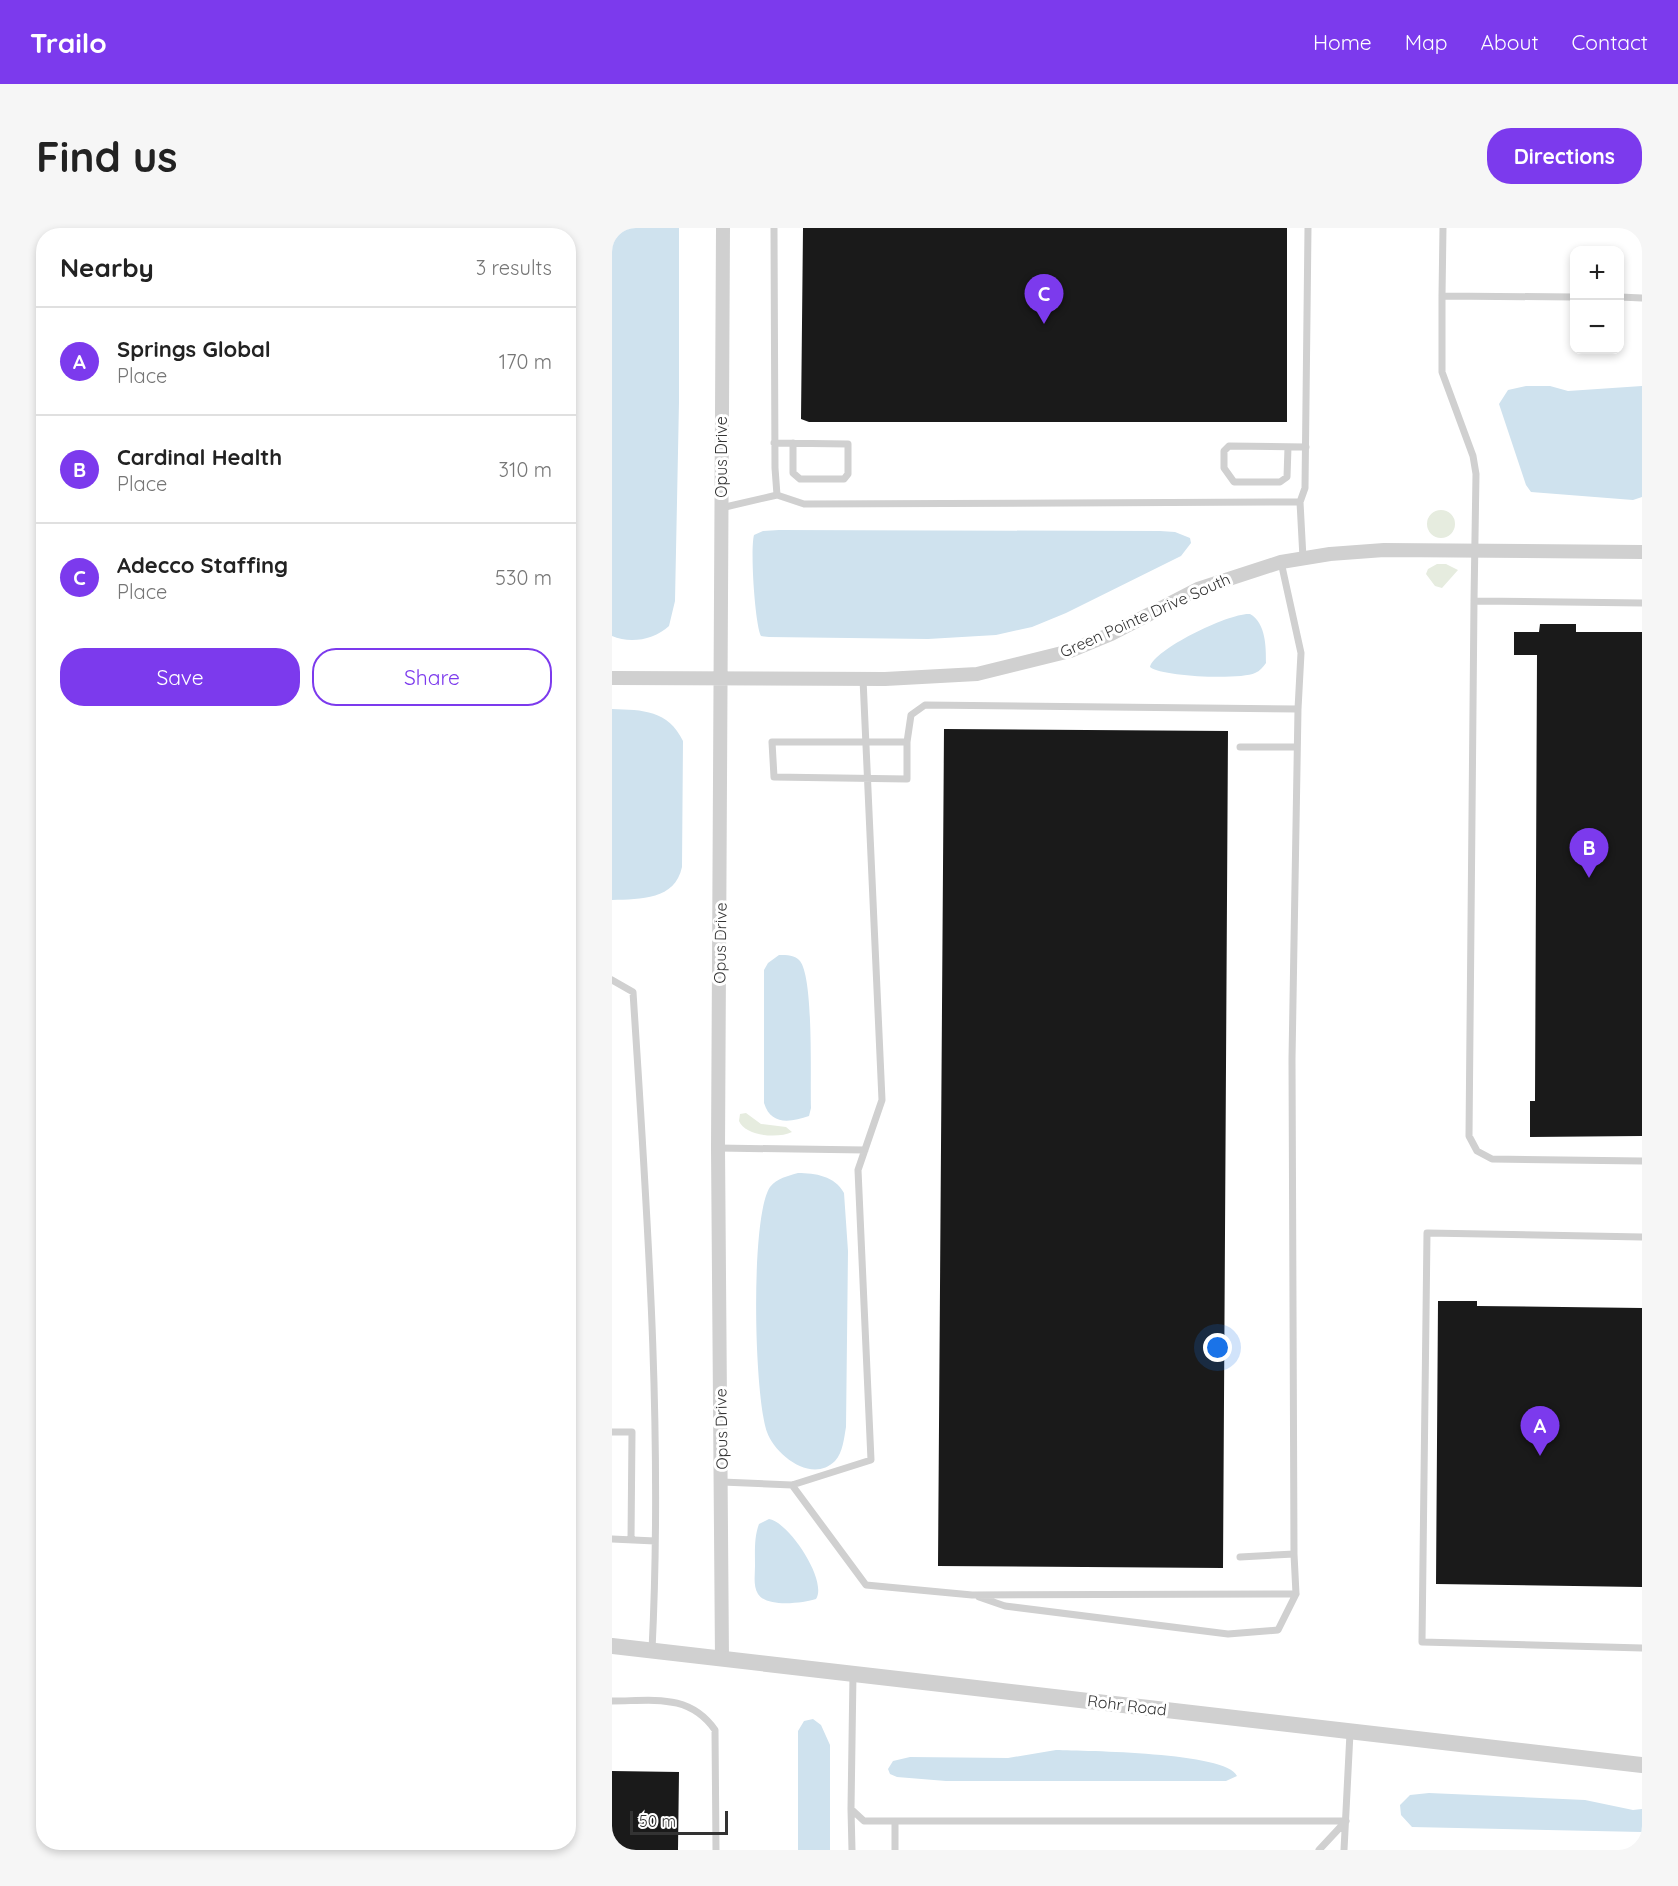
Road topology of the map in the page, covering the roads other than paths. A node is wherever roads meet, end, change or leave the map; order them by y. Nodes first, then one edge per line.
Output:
1 (723, 228) edge
2 (774, 228) edge
3 (1308, 228) edge
4 (1443, 228) edge
5 (1442, 296) junction
6 (1570, 297) edge
7 (1624, 297) edge
8 (1642, 297) edge
9 (774, 443) junction
10 (793, 443) junction
11 (1288, 447) junction
12 (1306, 447) junction
13 (777, 495) junction
14 (1300, 502) junction
15 (721, 508) junction
16 (1474, 550) junction
17 (1642, 552) edge
18 (1303, 558) junction
19 (1281, 562) junction
20 (1474, 601) junction
21 (1642, 603) edge
22 (612, 678) edge
23 (721, 678) junction
24 (863, 680) junction
25 (1298, 709) junction
26 (865, 741) junction
27 (907, 742) junction
28 (1240, 747) dead end
29 (1297, 747) junction
30 (867, 780) junction
31 (612, 980) edge
32 (718, 1148) junction
33 (865, 1150) junction
34 (1642, 1161) edge
35 (1642, 1237) edge
36 (612, 1432) edge
37 (722, 1482) junction
38 (792, 1485) junction
39 (612, 1539) edge
40 (631, 1540) junction
41 (655, 1541) junction
42 (1294, 1554) junction
43 (1240, 1557) dead end
44 (1296, 1594) junction
45 (972, 1595) junction
46 (612, 1646) edge
47 (1642, 1648) edge
48 (651, 1650) junction
49 (722, 1659) junction
50 (853, 1674) junction
51 (612, 1701) edge
52 (1350, 1732) junction
53 (1642, 1765) edge
54 (851, 1809) junction
55 (895, 1821) junction
56 (1346, 1821) junction
57 (716, 1850) edge
58 (852, 1850) edge
59 (895, 1850) edge
60 (1319, 1850) edge
61 (1344, 1850) edge

1 - 15 street, Opus Drive
2 - 9 lane
3 - 12 lane
4 - 5 lane
5 - 6 lane
5 - 16 lane
7 - 8 lane
9 - 10 lane
9 - 13 lane
10 - 10 lane
11 - 11 lane
11 - 12 lane
12 - 14 lane
13 - 14 lane
13 - 15 lane
14 - 18 lane
15 - 23 street, Opus Drive
16 - 17 street, Green Pointe Drive South
16 - 18 street, Green Pointe Drive South
16 - 20 lane
18 - 19 street, Green Pointe Drive South
19 - 24 street, Green Pointe Drive South
19 - 25 lane
20 - 21 lane
20 - 34 lane
22 - 23 street, Green Pointe Drive South
23 - 24 street, Green Pointe Drive South
23 - 32 street, Opus Drive
24 - 26 lane
25 - 27 lane
25 - 29 lane
26 - 27 lane
26 - 30 lane
26 - 30 lane
27 - 30 lane
28 - 29 lane
29 - 42 lane
30 - 33 lane
31 - 41 lane
32 - 33 lane
32 - 37 street, Opus Drive
33 - 38 lane
35 - 47 lane
36 - 40 lane
37 - 38 lane
37 - 49 street, Opus Drive
38 - 45 lane
39 - 40 lane
40 - 41 lane
41 - 48 lane
42 - 43 lane
42 - 44 lane
44 - 45 lane
44 - 45 lane
46 - 48 street, Rohr Road
48 - 49 street, Rohr Road
49 - 50 street, Rohr Road
50 - 52 street, Rohr Road
50 - 54 lane
51 - 57 lane
52 - 53 street, Rohr Road
52 - 56 lane
54 - 55 lane
54 - 58 lane
55 - 56 lane
55 - 59 lane
56 - 60 lane
56 - 61 lane

